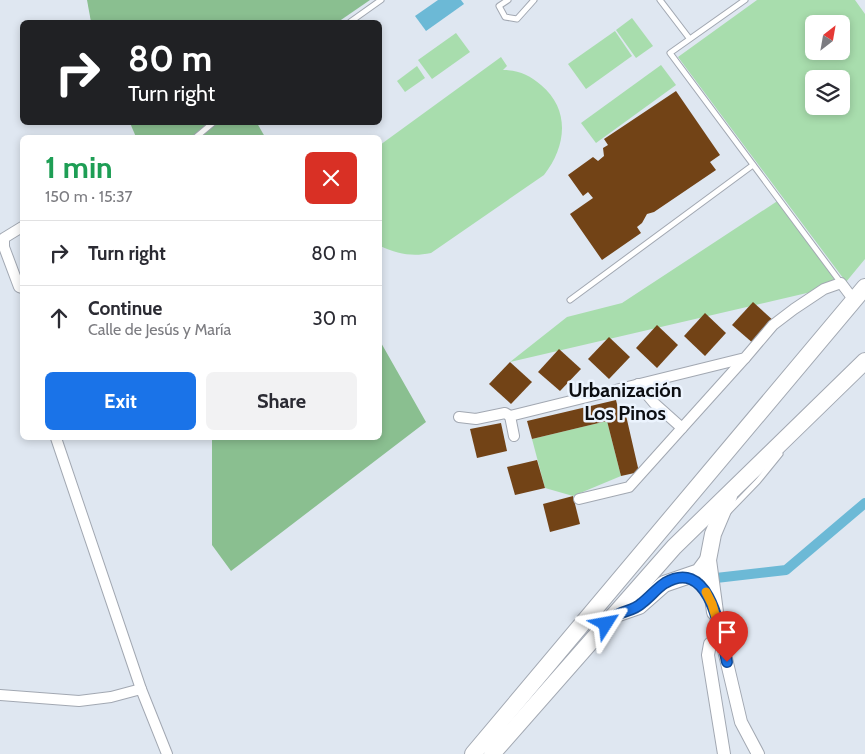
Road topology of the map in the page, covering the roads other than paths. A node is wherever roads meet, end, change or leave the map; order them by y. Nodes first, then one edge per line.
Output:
1 (381, 0) edge
2 (508, 0) edge
3 (534, 0) edge
4 (660, 0) edge
5 (745, 0) edge
6 (353, 20) edge
7 (689, 38) junction
8 (210, 125) edge
9 (199, 135) edge
10 (754, 166) junction
11 (20, 228) edge
12 (865, 277) edge
13 (20, 287) edge
14 (865, 288) edge
15 (845, 289) junction
16 (570, 300) dead end
17 (745, 358) junction
18 (865, 361) edge
19 (798, 365) junction
20 (638, 384) junction
21 (510, 416) junction
22 (458, 417) dead end
23 (682, 428) junction
24 (794, 432) junction
25 (514, 436) dead end
26 (57, 440) edge
27 (735, 485) junction
28 (579, 499) dead end
29 (717, 524) junction
30 (708, 560) junction
31 (685, 578) junction
32 (715, 612) junction
33 (614, 614) junction
34 (720, 634) junction
35 (555, 656) junction
36 (142, 689) junction
37 (0, 695) edge
38 (167, 754) edge
39 (461, 754) edge
40 (473, 754) edge
41 (492, 754) edge
42 (724, 754) edge
43 (758, 754) edge

1 - 6 lane
2 - 3 lane
4 - 7 lane
5 - 7 lane
7 - 10 lane
8 - 9 lane
10 - 15 lane
10 - 16 lane
11 - 13 street
12 - 15 highway
14 - 19 highway
15 - 17 street
15 - 19 highway
17 - 20 street
17 - 23 street
18 - 24 highway
19 - 35 highway
20 - 21 street
20 - 23 street
21 - 22 street
21 - 25 street
23 - 28 street
24 - 27 highway
24 - 29 lane
26 - 36 street
27 - 29 highway
27 - 33 highway
29 - 30 highway
30 - 31 highway
30 - 32 highway
31 - 32 highway
31 - 33 highway
32 - 34 street
33 - 41 highway
34 - 42 street
34 - 43 street
35 - 39 highway
35 - 40 highway
36 - 37 street
36 - 38 street

